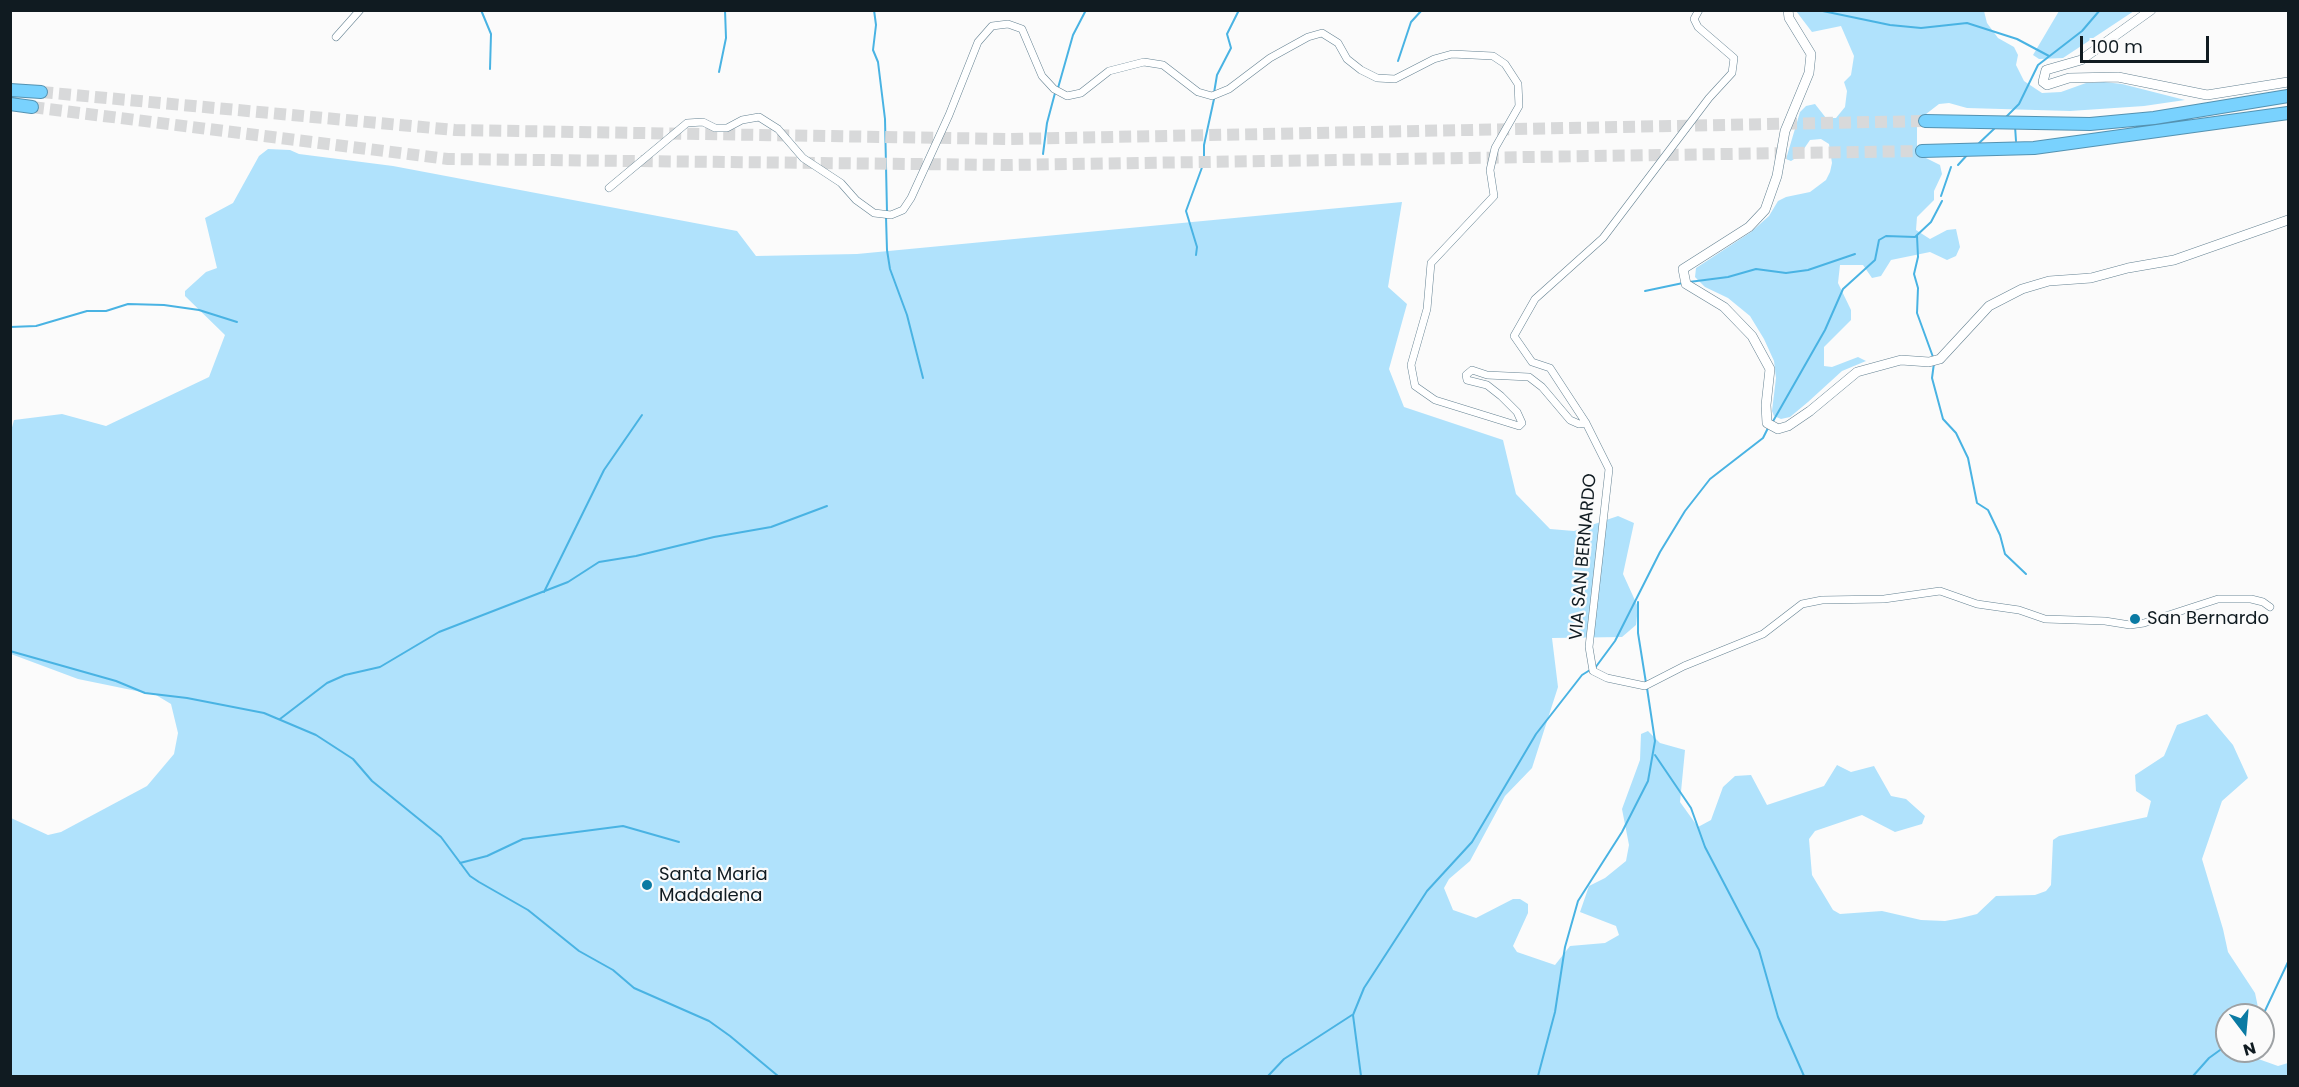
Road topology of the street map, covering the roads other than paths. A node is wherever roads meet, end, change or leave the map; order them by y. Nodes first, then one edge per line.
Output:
1 (360, 10) edge
2 (1699, 10) edge
3 (1788, 10) edge
4 (2151, 10) edge
5 (336, 37) dead end
6 (2289, 82) edge
7 (10, 90) edge
8 (41, 92) tunnel mouth
9 (2289, 96) edge
10 (10, 104) edge
11 (32, 107) tunnel mouth
12 (2289, 113) edge
13 (1925, 121) tunnel mouth
14 (1922, 151) tunnel mouth
15 (609, 188) dead end
16 (2289, 220) edge
17 (1586, 423) junction
18 (2270, 607) dead end

1 - 5 street
2 - 17 street, VIA SAN BERNARDO
3 - 16 street
4 - 6 street
7 - 8 highway
9 - 13 highway
10 - 11 highway
12 - 14 highway
15 - 17 street
17 - 18 street, VIA SAN BERNARDO

